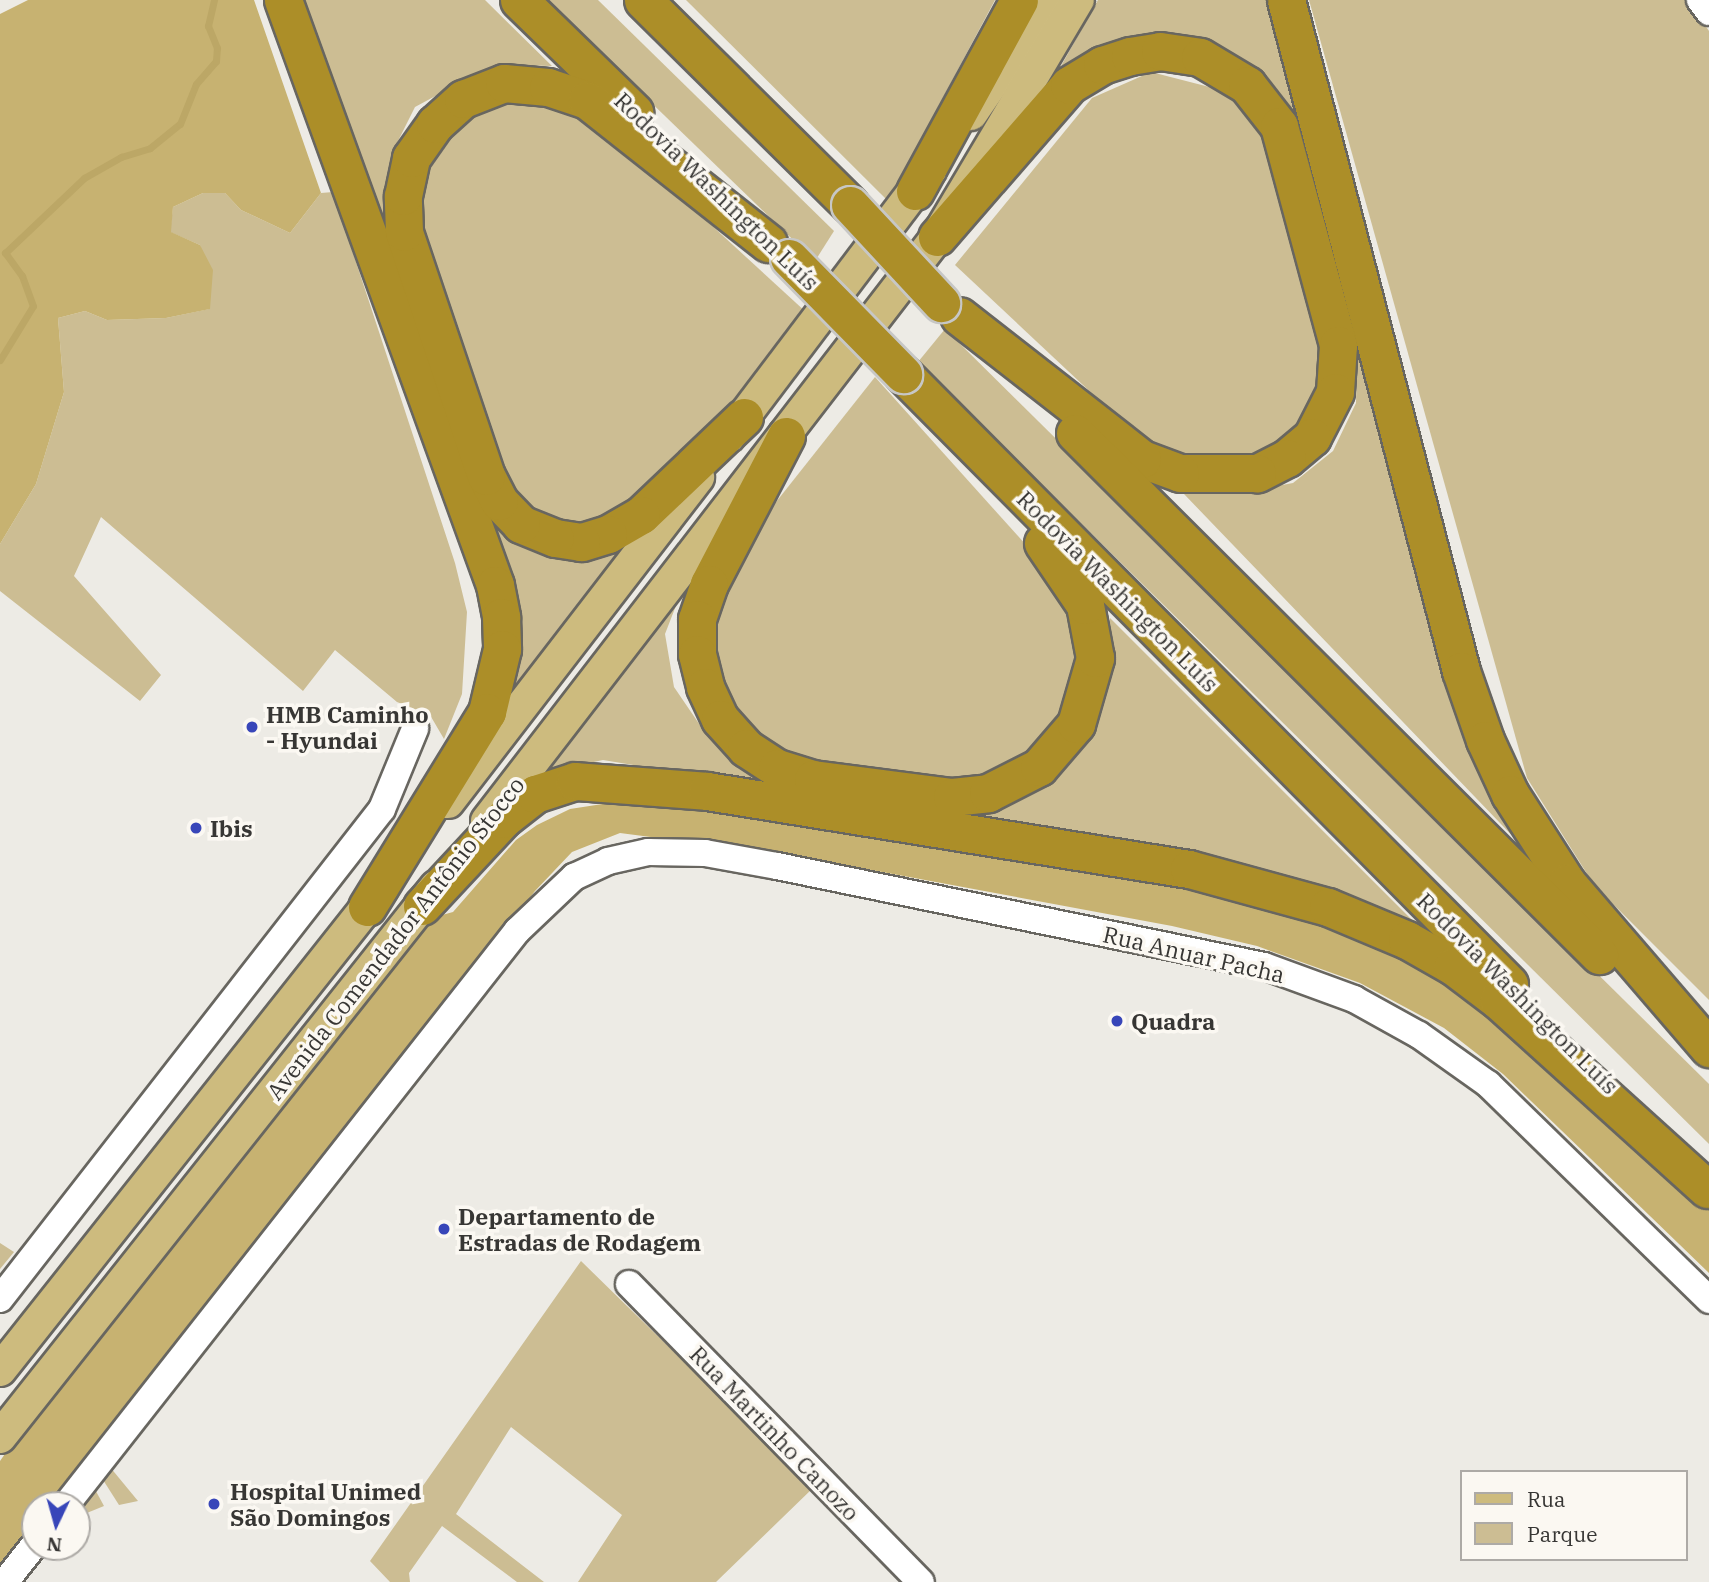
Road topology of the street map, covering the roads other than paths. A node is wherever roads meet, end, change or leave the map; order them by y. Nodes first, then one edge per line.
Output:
1 (283, 0) edge
2 (519, 0) edge
3 (643, 0) edge
4 (663, 0) edge
5 (1019, 0) edge
6 (1049, 0) edge
7 (1078, 0) edge
8 (1286, 0) edge
9 (1700, 0) edge
10 (1709, 12) edge
11 (775, 126) junction
12 (915, 191) junction
13 (937, 237) junction
14 (779, 250) junction
15 (950, 309) junction
16 (744, 417) junction
17 (953, 425) junction
18 (786, 436) junction
19 (415, 729) dead end
20 (422, 906) junction
21 (367, 907) junction
22 (1709, 1048) edge
23 (1709, 1065) edge
24 (1708, 1190) edge
25 (629, 1284) dead end
26 (0, 1299) edge
27 (1709, 1300) edge
28 (0, 1370) edge
29 (0, 1437) edge
30 (77, 1491) edge
31 (22, 1561) edge
32 (5, 1582) edge
33 (921, 1582) edge

1 - 21 highway
2 - 14 highway, Rodovia Washington Luís
3 - 11 highway
4 - 11 highway
5 - 12 highway
6 - 12 main road, Avenida Comendador Antônio Stocco
7 - 13 main road, Avenida Comendador Antônio Stocco
8 - 22 highway
9 - 10 street
11 - 15 highway, bridge
12 - 16 main road, Avenida Comendador Antônio Stocco
13 - 15 highway
13 - 18 main road, Avenida Comendador Antônio Stocco
14 - 16 highway
14 - 17 highway, Rodovia Washington Luís, bridge
15 - 23 highway
16 - 21 main road, Avenida Comendador Antônio Stocco
17 - 18 highway
17 - 24 highway, Rodovia Washington Luís
18 - 20 main road, Avenida Comendador Antônio Stocco
19 - 26 street
20 - 24 highway
20 - 29 main road, Avenida Comendador Antônio Stocco
21 - 28 main road, Avenida Comendador Antônio Stocco
25 - 33 street, Rua Martinho Canozo
27 - 30 street, Rua Anuar Pacha
31 - 32 street

